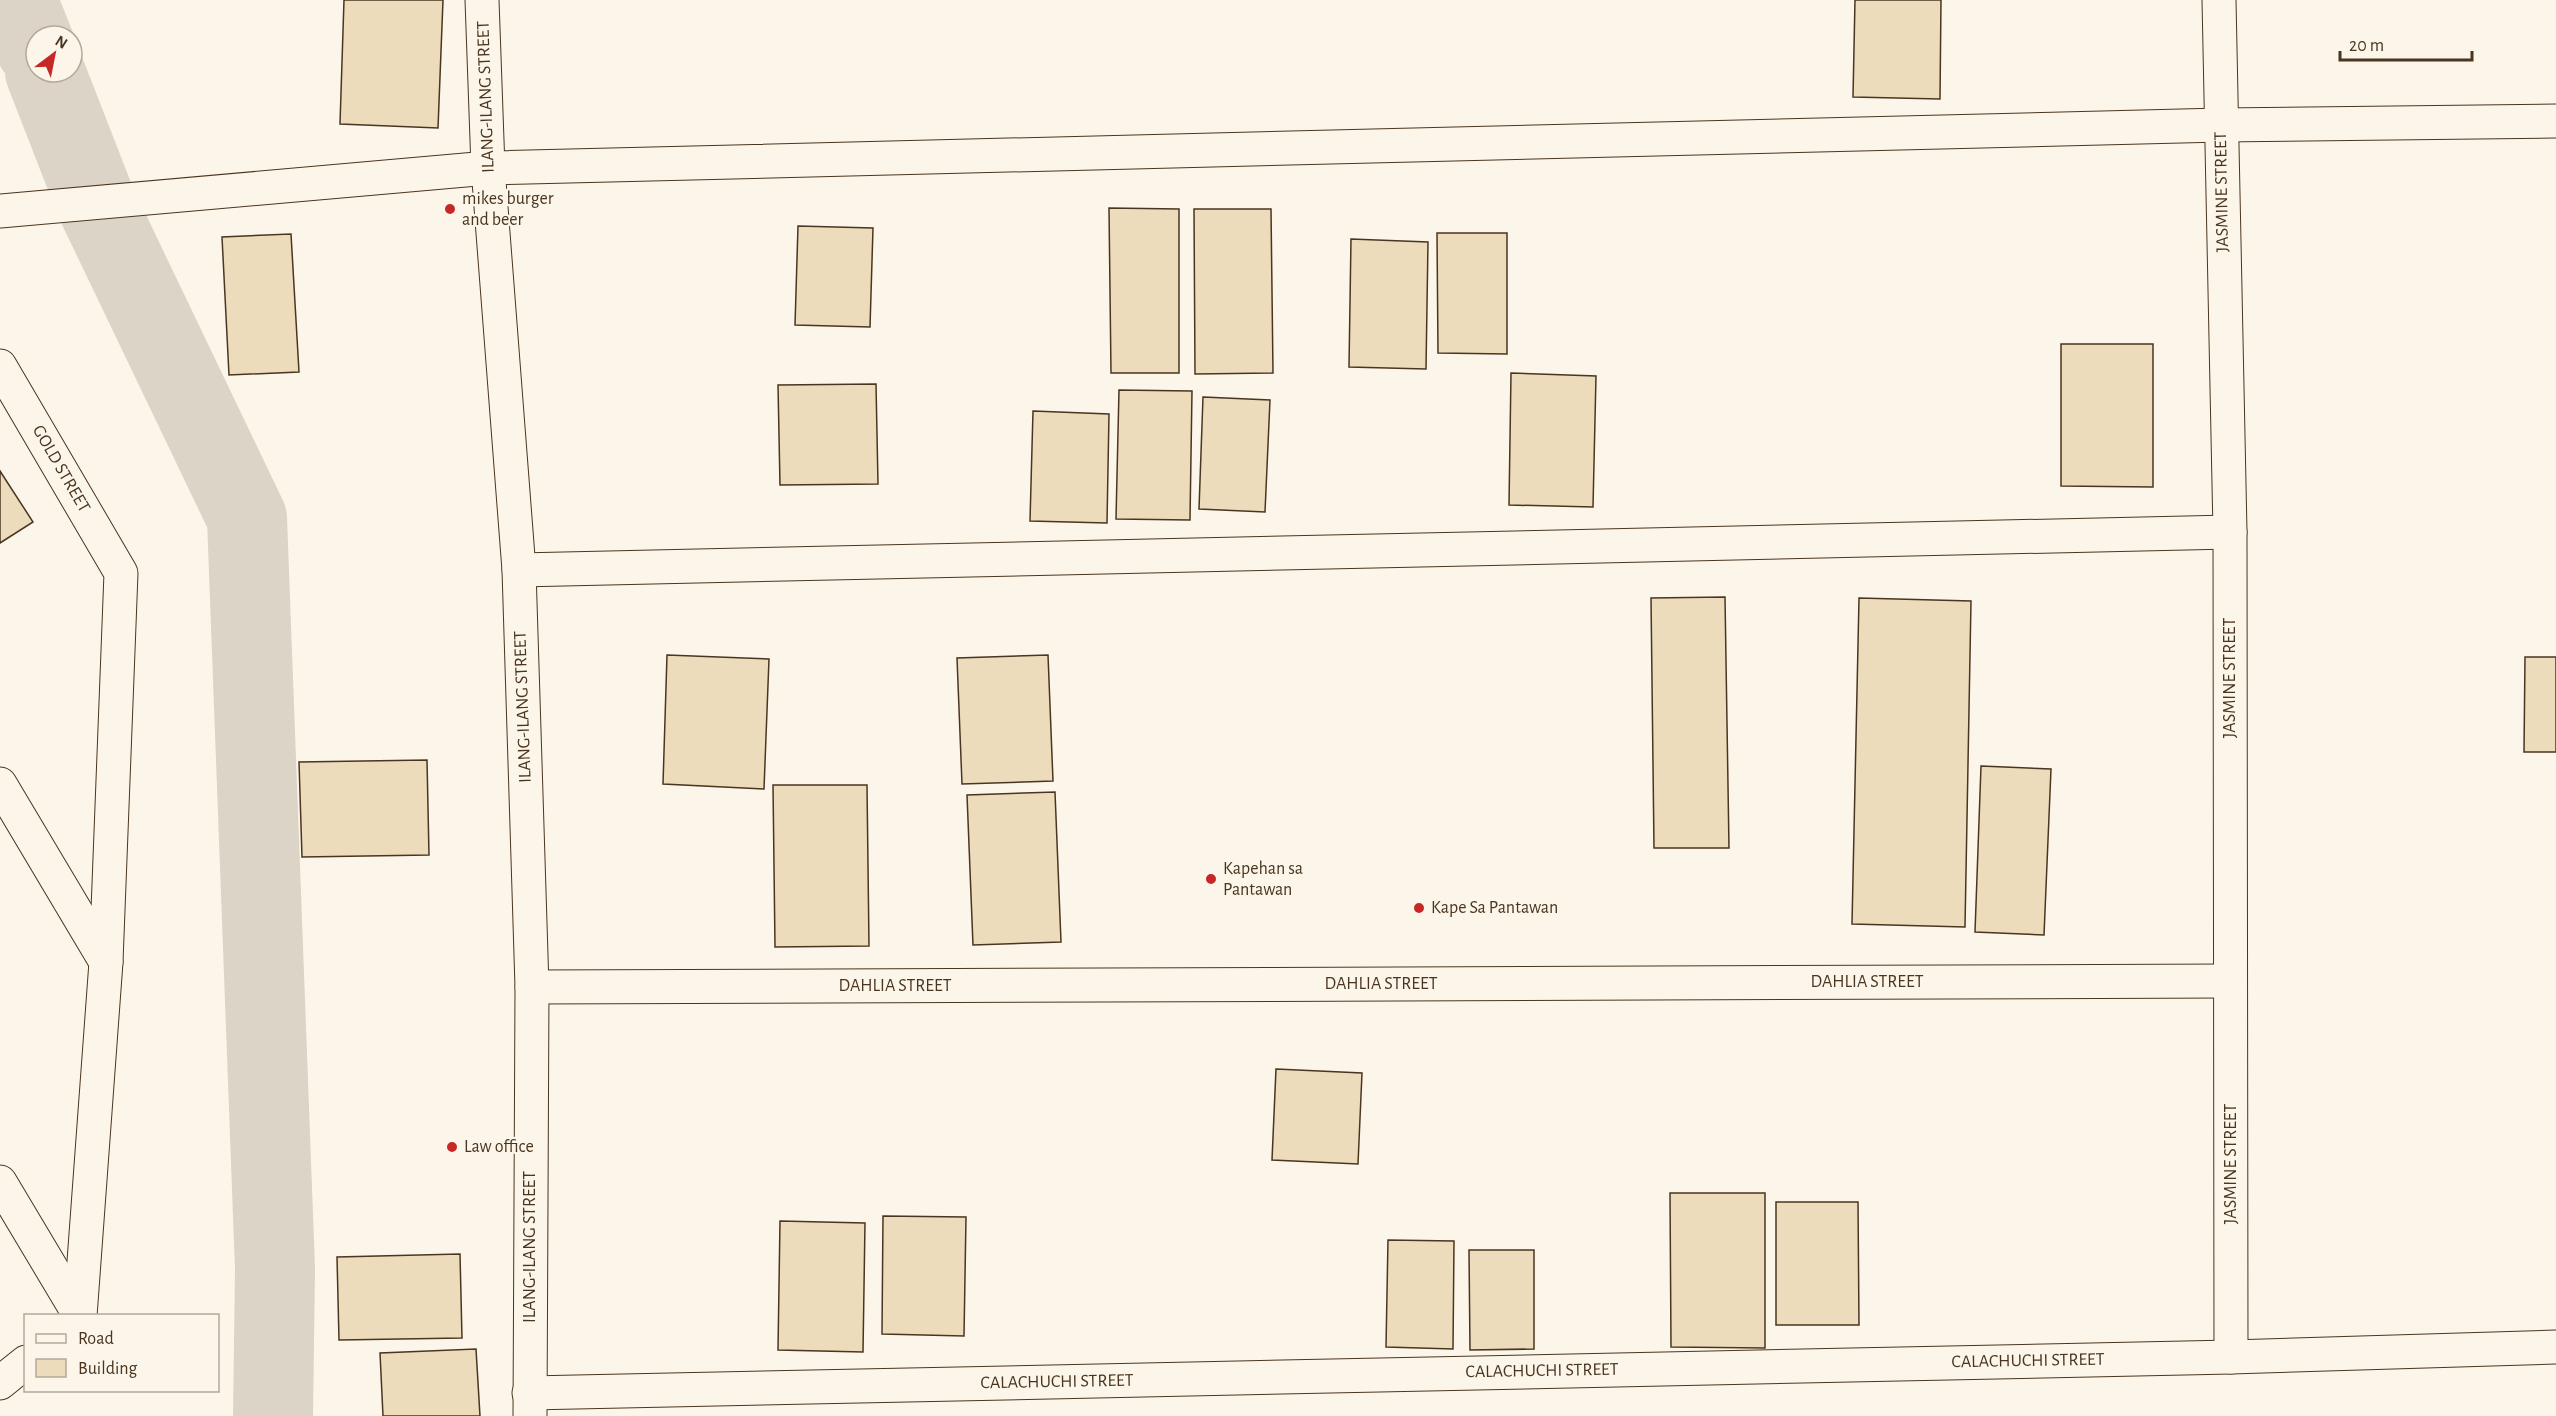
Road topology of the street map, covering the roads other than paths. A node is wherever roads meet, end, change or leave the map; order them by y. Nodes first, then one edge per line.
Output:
1 (482, 0) edge
2 (2219, 0) edge
3 (2556, 121) edge
4 (2221, 125) junction
5 (488, 168) junction
6 (0, 211) edge
7 (0, 366) edge
8 (2230, 532) junction
9 (519, 570) junction
10 (0, 784) edge
11 (106, 962) junction
12 (2230, 981) junction
13 (531, 987) junction
14 (0, 1182) edge
15 (79, 1314) edge
16 (80, 1314) edge
17 (2556, 1347) edge
18 (2231, 1357) junction
19 (24, 1364) edge
20 (0, 1383) edge
21 (529, 1405) edge

1 - 5 street, ILANG-ILANG STREET
2 - 4 street, JASMINE STREET
3 - 4 street
4 - 5 street
4 - 8 street, JASMINE STREET
5 - 6 street
5 - 9 street, ILANG-ILANG STREET
7 - 11 street, GOLD STREET
8 - 9 street
8 - 12 street, JASMINE STREET
9 - 13 street, ILANG-ILANG STREET
10 - 11 street
11 - 16 street
12 - 13 street, DAHLIA STREET
12 - 18 street, JASMINE STREET
13 - 21 street, ILANG-ILANG STREET
14 - 15 street
17 - 18 street, CALACHUCHI STREET
18 - 21 street, CALACHUCHI STREET
19 - 20 street

